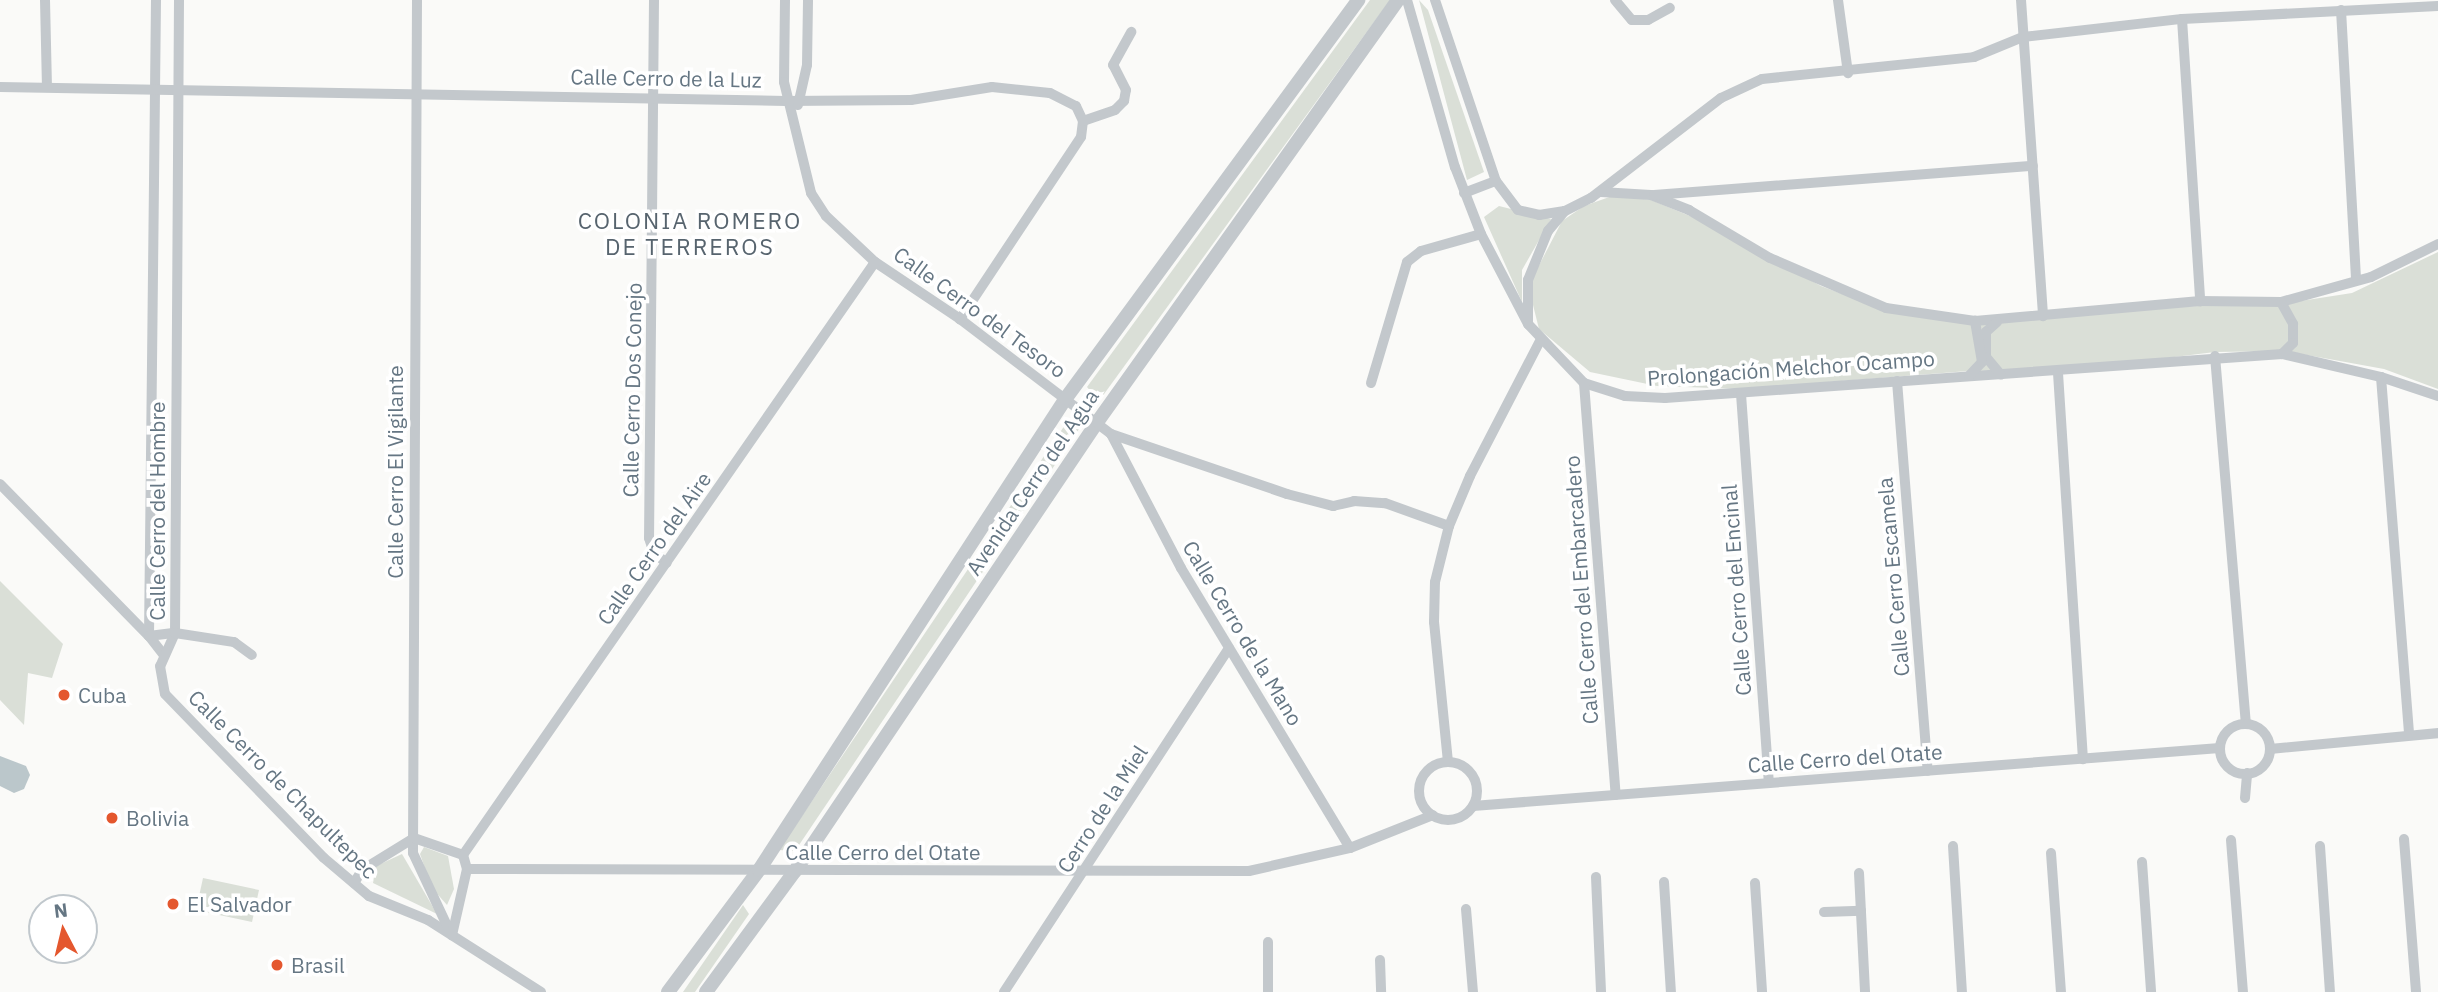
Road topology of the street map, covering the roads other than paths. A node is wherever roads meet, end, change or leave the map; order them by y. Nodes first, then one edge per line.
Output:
1 (45, 0) edge
2 (156, 0) edge
3 (179, 0) edge
4 (417, 0) edge
5 (654, 0) edge
6 (785, 0) edge
7 (808, 0) edge
8 (1358, 0) edge
9 (1398, 0) edge
10 (1407, 0) edge
11 (1434, 0) edge
12 (1615, 0) edge
13 (1838, 0) edge
14 (2021, 0) edge
15 (2438, 6) edge
16 (1670, 8) dead end
17 (2341, 10) junction
18 (2182, 19) junction
19 (1130, 32) dead end
20 (2023, 37) junction
21 (1848, 73) junction
22 (47, 86) junction
23 (0, 87) edge
24 (156, 87) junction
25 (179, 89) junction
26 (415, 93) junction
27 (654, 96) junction
28 (786, 101) junction
29 (799, 101) junction
30 (1083, 121) junction
31 (793, 125) junction
32 (2033, 166) junction
33 (1496, 181) junction
34 (1601, 192) junction
35 (1464, 193) junction
36 (1651, 195) junction
37 (1565, 211) junction
38 (1481, 234) junction
39 (2436, 243) edge
40 (876, 262) junction
41 (2356, 280) junction
42 (2200, 301) junction
43 (2281, 302) junction
44 (2043, 316) junction
45 (960, 319) junction
46 (1975, 321) junction
47 (1997, 322) junction
48 (1528, 324) junction
49 (1540, 341) junction
50 (2282, 354) junction
51 (2215, 356) junction
52 (2058, 373) junction
53 (2001, 375) junction
54 (1969, 376) junction
55 (2381, 377) junction
56 (1897, 381) junction
57 (1371, 383) dead end
58 (1584, 383) junction
59 (1741, 394) junction
60 (2438, 396) edge
61 (1066, 398) junction
62 (1098, 421) junction
63 (1111, 434) junction
64 (0, 484) edge
65 (1449, 526) junction
66 (667, 564) junction
67 (175, 633) junction
68 (149, 635) junction
69 (1229, 648) junction
70 (163, 654) junction
71 (252, 655) dead end
72 (2246, 724) junction
73 (2438, 733) edge
74 (2409, 735) junction
75 (2220, 748) junction
76 (2270, 749) junction
77 (2083, 758) junction
78 (1448, 762) junction
79 (1928, 771) junction
80 (2247, 774) junction
81 (1769, 783) junction
82 (1616, 795) junction
83 (2245, 798) dead end
84 (1473, 806) junction
85 (1433, 816) junction
86 (414, 838) junction
87 (2404, 839) dead end
88 (2231, 840) dead end
89 (1953, 846) dead end
90 (2320, 846) dead end
91 (1350, 848) junction
92 (2051, 853) dead end
93 (463, 855) junction
94 (2142, 862) dead end
95 (467, 869) junction
96 (759, 870) junction
97 (795, 871) junction
98 (1084, 872) junction
99 (1859, 873) dead end
100 (1596, 877) dead end
101 (1664, 882) dead end
102 (354, 883) junction
103 (1755, 883) dead end
104 (1466, 909) dead end
105 (1861, 911) junction
106 (1824, 912) dead end
107 (452, 934) junction
108 (1268, 942) dead end
109 (1380, 960) dead end
110 (541, 992) edge
111 (668, 992) edge
112 (706, 992) edge
113 (1005, 992) edge
114 (1268, 992) edge
115 (1381, 992) edge
116 (1473, 992) edge
117 (1601, 992) edge
118 (1671, 992) edge
119 (1762, 992) edge
120 (1865, 992) edge
121 (1962, 992) edge
122 (2061, 992) edge
123 (2151, 992) edge
124 (2243, 992) edge
125 (2330, 992) edge
126 (2416, 992) edge

1 - 22 street
2 - 24 street, Calle Cerro del Hombre
3 - 25 street, Calle Cerro del Hombre
4 - 26 street, Calle Cerro El Vigilante
5 - 27 street, Calle Cerro Dos Conejo
6 - 28 street, Calle Cerro del Tesoro
7 - 29 street, Calle Cerro del Tesoro
8 - 61 street, Avenida Cerro del Agua
9 - 62 street, Avenida Cerro del Agua
10 - 35 street, Prolongación Melchor Ocampo
11 - 33 street
12 - 16 street
13 - 21 street
14 - 20 street
15 - 17 street
17 - 18 street
17 - 41 street
18 - 20 street
18 - 42 street
19 - 30 street
20 - 21 street
20 - 32 street
21 - 34 street
22 - 23 street, Calle Cerro de la Luz
22 - 24 street, Calle Cerro de la Luz
24 - 25 street, Calle Cerro de la Luz
24 - 68 street, Calle Cerro del Hombre
25 - 26 street, Calle Cerro de la Luz
25 - 67 street, Calle Cerro del Hombre
26 - 27 street, Calle Cerro de la Luz
26 - 86 street, Calle Cerro El Vigilante
27 - 28 street, Calle Cerro de la Luz
27 - 66 street, Calle Cerro Dos Conejo
28 - 29 street, Calle Cerro de la Luz
28 - 31 street, Calle Cerro del Tesoro
29 - 30 street, Calle Cerro de la Luz
29 - 31 street, Calle Cerro del Tesoro
30 - 45 street
31 - 40 street, Calle Cerro del Tesoro
32 - 36 street
32 - 44 street
33 - 35 street
33 - 37 street
34 - 36 street, Prolongación Melchor Ocampo
34 - 37 street
35 - 38 street, Prolongación Melchor Ocampo
36 - 46 street, Prolongación Melchor Ocampo
37 - 48 street
38 - 48 street, Prolongación Melchor Ocampo
38 - 57 street
39 - 41 street, Prolongación Melchor Ocampo
40 - 45 street, Calle Cerro del Tesoro
40 - 66 street, Calle Cerro del Aire
41 - 43 street, Prolongación Melchor Ocampo
42 - 43 street, Prolongación Melchor Ocampo
42 - 44 street, Prolongación Melchor Ocampo
43 - 50 street
44 - 47 street, Prolongación Melchor Ocampo
45 - 61 street, Calle Cerro del Tesoro
46 - 47 street, Prolongación Melchor Ocampo
46 - 54 street
47 - 53 street
48 - 49 street, Prolongación Melchor Ocampo
49 - 58 street, Prolongación Melchor Ocampo
49 - 65 street
50 - 51 street, Prolongación Melchor Ocampo
50 - 55 street, Prolongación Melchor Ocampo
51 - 52 street, Prolongación Melchor Ocampo
51 - 72 street
52 - 53 street, Prolongación Melchor Ocampo
52 - 77 street
53 - 54 street, Prolongación Melchor Ocampo
54 - 56 street, Prolongación Melchor Ocampo
55 - 60 street, Prolongación Melchor Ocampo
55 - 74 street
56 - 59 street, Prolongación Melchor Ocampo
56 - 79 street, Calle Cerro Escamela
58 - 59 street, Prolongación Melchor Ocampo
58 - 82 street, Calle Cerro del Embarcadero
59 - 81 street, Calle Cerro del Encinal
61 - 62 street, Calle Cerro del Tesoro
61 - 96 street, Avenida Cerro del Agua
62 - 63 street, Calle Cerro del Tesoro
62 - 97 street, Avenida Cerro del Agua
63 - 65 street, Calle Cerro del Tesoro
63 - 69 street, Calle Cerro de la Mano
64 - 68 street
65 - 78 street
66 - 93 street, Calle Cerro del Aire
67 - 68 street
67 - 70 street, Calle Cerro del Hombre
67 - 71 street
68 - 70 street, Calle Cerro del Hombre
69 - 91 street, Calle Cerro de la Mano
69 - 98 street, Cerro de la Miel
70 - 102 street, Calle Cerro de Chapultepec
72 - 75 street
72 - 76 street
73 - 74 street
74 - 76 street
75 - 77 street, Calle Cerro del Otate
75 - 80 street
76 - 80 street
77 - 79 street, Calle Cerro del Otate
78 - 84 street
78 - 85 street
79 - 81 street, Calle Cerro del Otate
80 - 83 street
81 - 82 street, Calle Cerro del Otate
82 - 84 street, Calle Cerro del Otate
84 - 85 street
85 - 91 street, Calle Cerro del Otate
86 - 93 street
86 - 102 street
86 - 107 street, Calle Cerro El Vigilante
87 - 126 street
88 - 124 street
89 - 121 street
90 - 125 street
91 - 98 street, Calle Cerro del Otate
92 - 122 street
93 - 95 street
94 - 123 street
95 - 96 street, Calle Cerro del Otate
95 - 107 street
96 - 97 street, Calle Cerro del Otate
96 - 111 street, Avenida Cerro del Agua
97 - 98 street, Calle Cerro del Otate
97 - 112 street, Avenida Cerro del Agua
98 - 113 street, Cerro de la Miel
99 - 105 street
100 - 117 street
101 - 118 street
102 - 107 street, Calle Cerro de Chapultepec
103 - 119 street
104 - 116 street
105 - 106 street
105 - 120 street
107 - 110 street, Calle Cerro de Chapultepec
108 - 114 street
109 - 115 street

